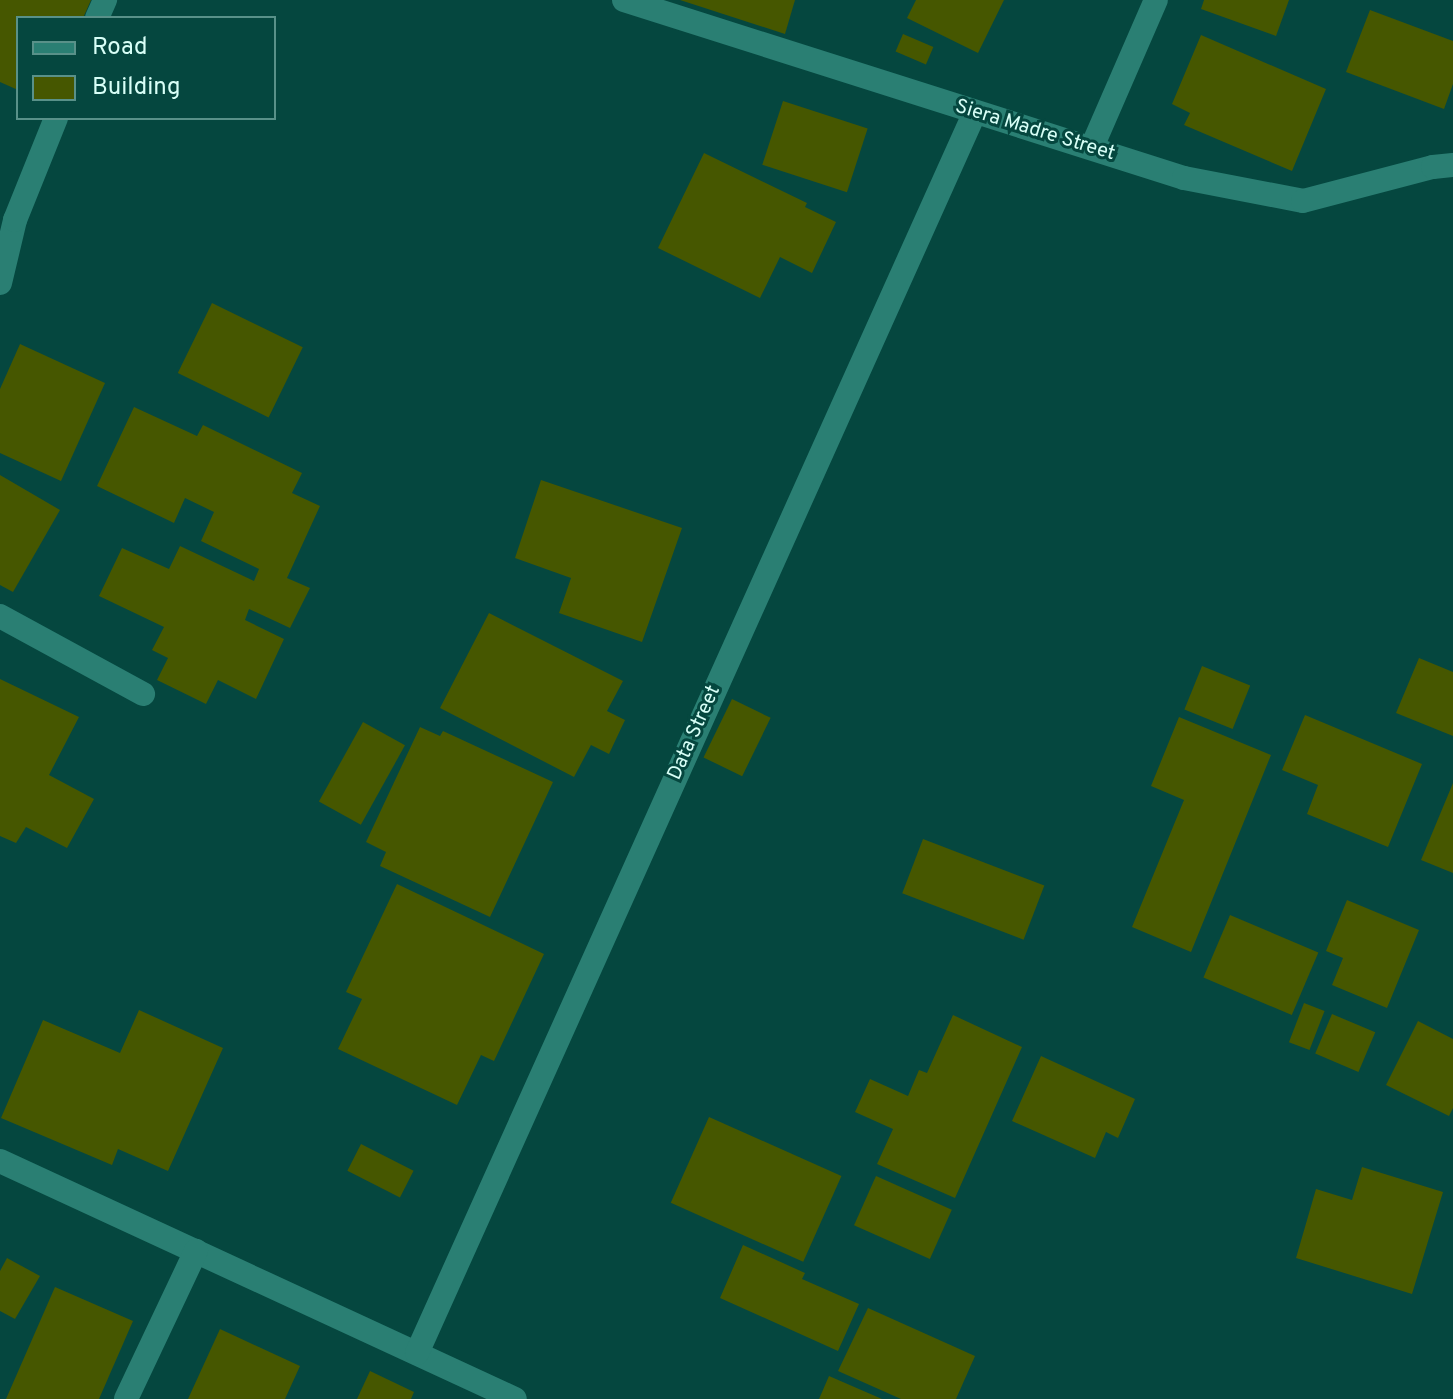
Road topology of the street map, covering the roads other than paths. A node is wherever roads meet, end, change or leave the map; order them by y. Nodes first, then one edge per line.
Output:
1 (624, 0) edge
2 (1156, 0) edge
3 (974, 114) junction
4 (55, 120) edge
5 (1092, 147) junction
6 (1453, 165) edge
7 (0, 283) edge
8 (0, 616) edge
9 (143, 694) dead end
10 (0, 1161) edge
11 (196, 1251) junction
12 (417, 1353) junction
13 (126, 1399) edge
14 (515, 1399) edge

1 - 3 street, Siera Madre Street
2 - 5 street
3 - 5 street, Siera Madre Street
3 - 12 street, Data Street
4 - 7 street
5 - 6 street, Siera Madre Street
8 - 9 street
10 - 11 street
11 - 12 street
11 - 13 street
12 - 14 street

